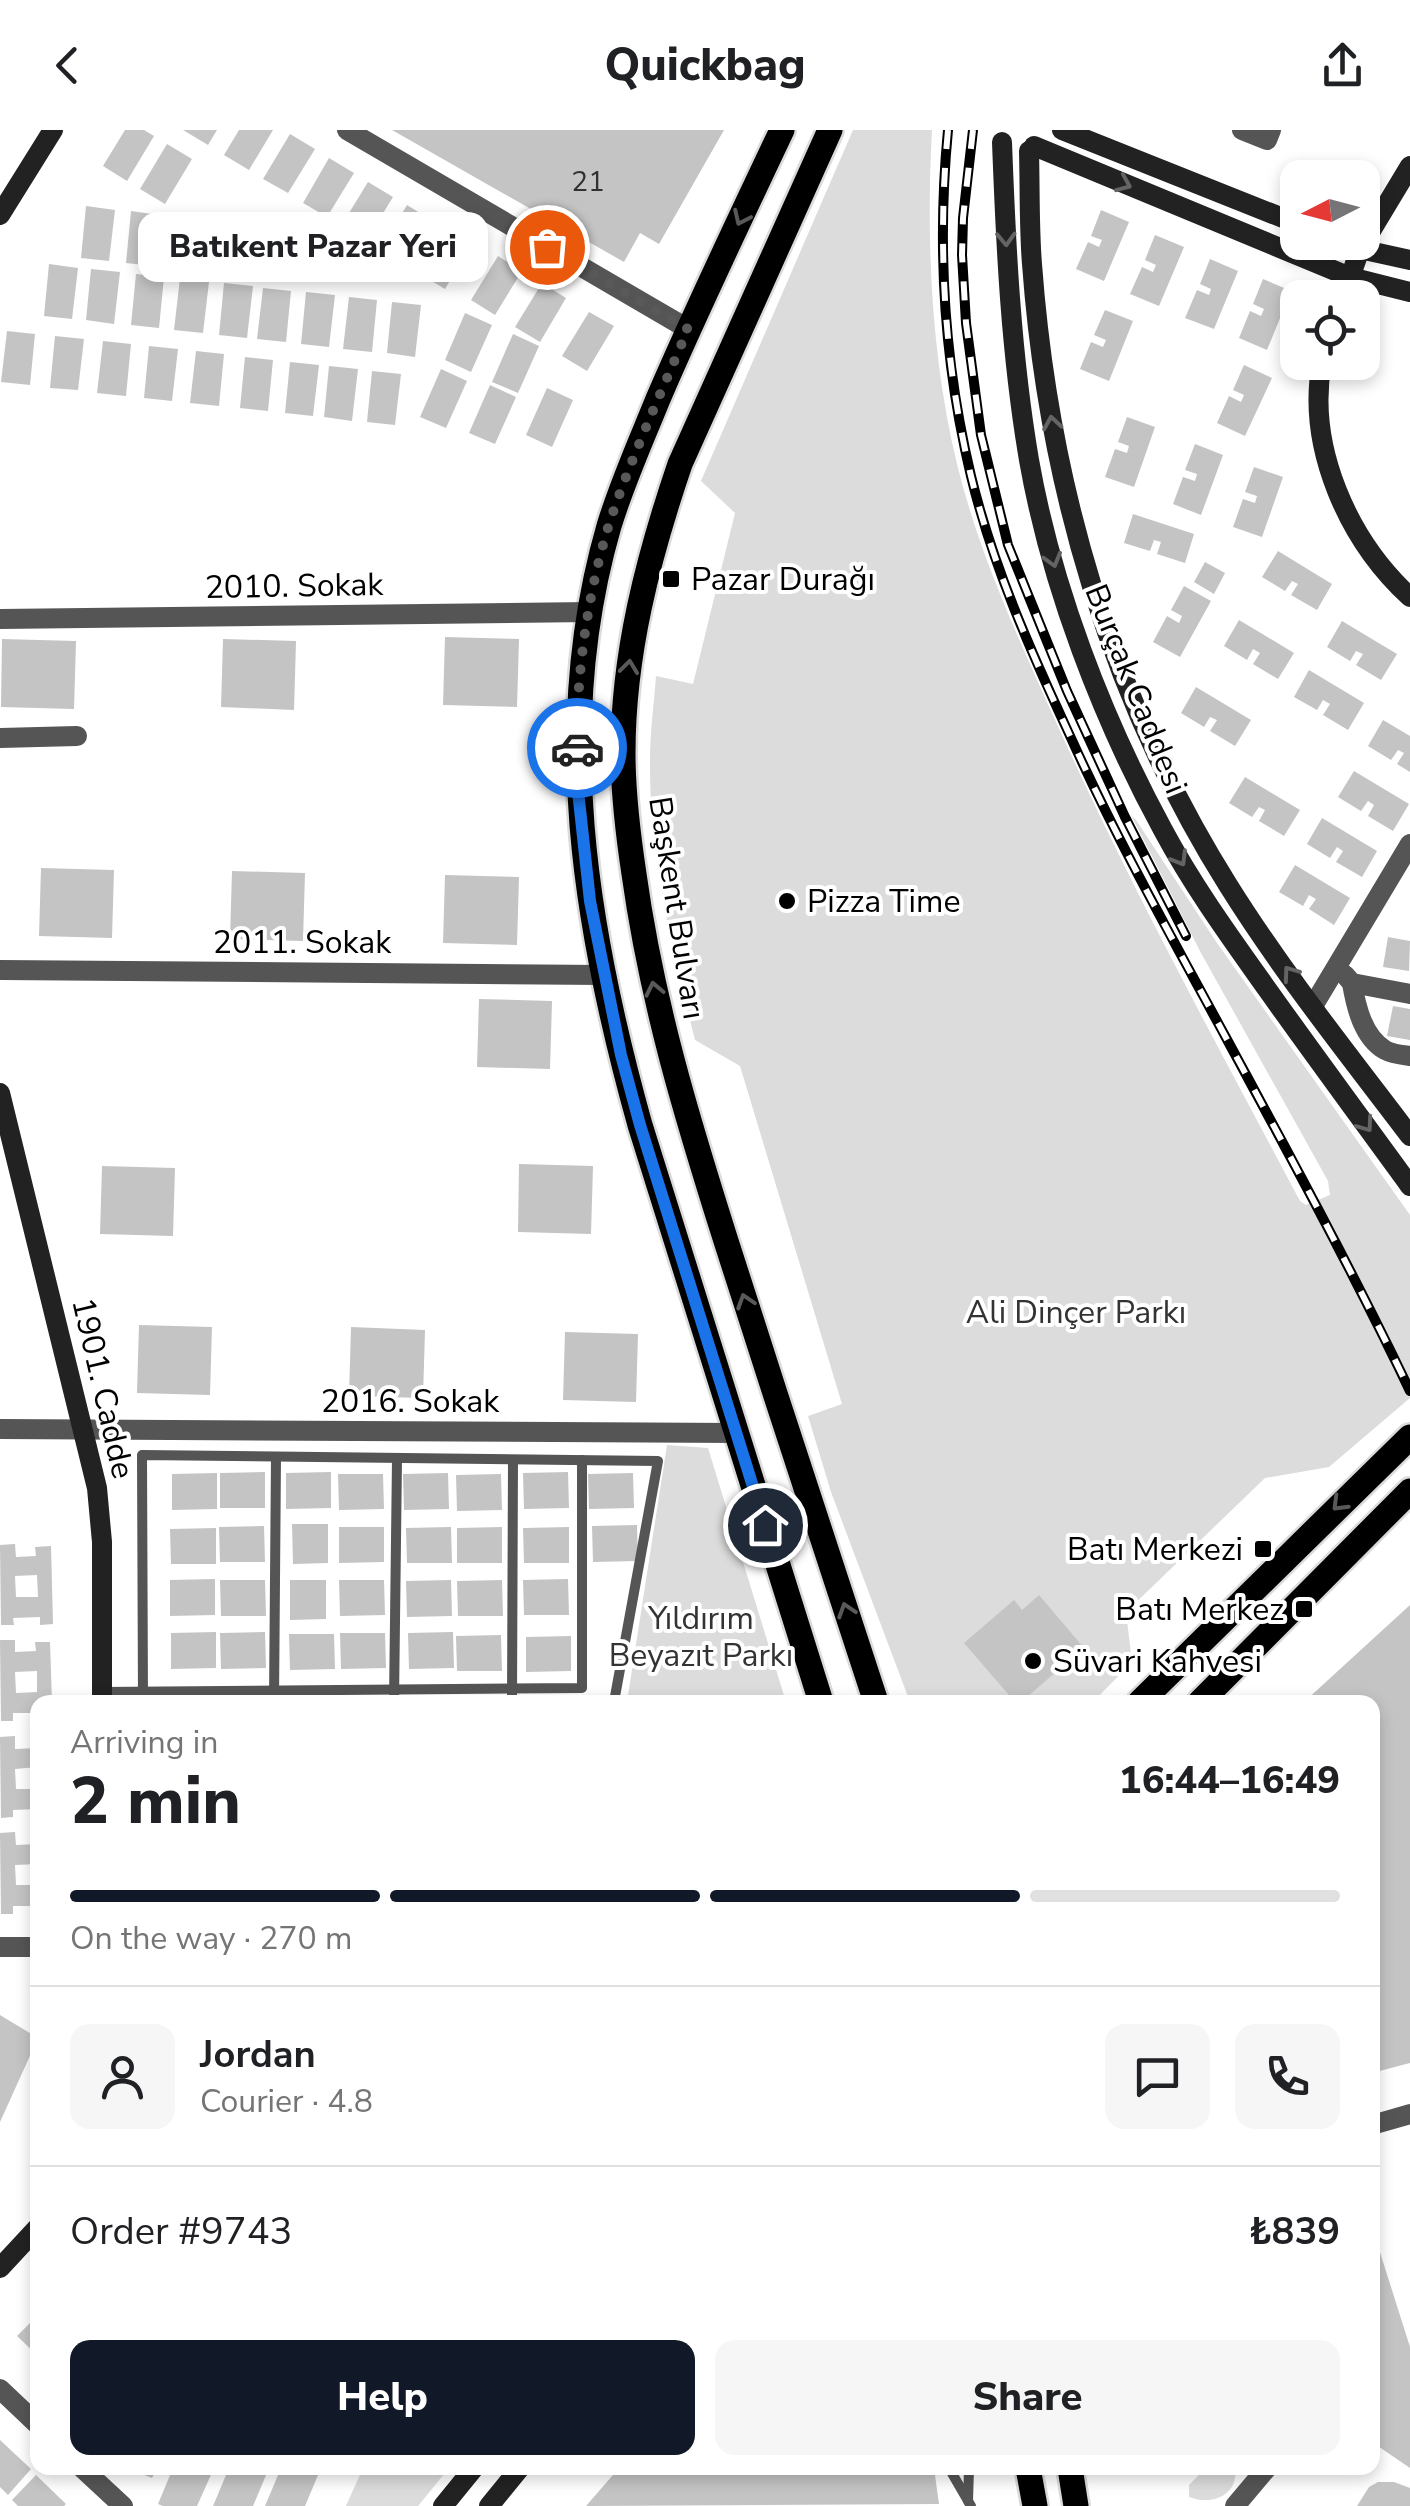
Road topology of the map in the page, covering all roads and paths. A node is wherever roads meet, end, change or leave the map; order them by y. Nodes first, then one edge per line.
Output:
1 (53, 130) edge
2 (347, 130) edge
3 (782, 130) edge
4 (830, 130) edge
5 (1062, 130) edge
6 (1242, 130) edge
7 (1271, 130) edge
8 (1002, 136) edge
9 (1034, 142) edge
10 (1410, 166) edge
11 (3, 203) edge
12 (1380, 208) edge
13 (1280, 217) edge
14 (1380, 253) edge
15 (1410, 260) edge
16 (1330, 280) edge
17 (1380, 290) edge
18 (1410, 292) edge
19 (688, 329) junction
20 (1319, 380) edge
21 (1410, 597) edge
22 (590, 612) junction
23 (0, 619) edge
24 (77, 736) dead end
25 (0, 738) edge
26 (1410, 844) edge
27 (1337, 966) junction
28 (0, 970) edge
29 (603, 975) junction
30 (1352, 983) junction
31 (1410, 994) edge
32 (1313, 1006) junction
33 (1410, 1056) edge
34 (0, 1093) edge
35 (1410, 1136) edge
36 (1410, 1186) edge
37 (0, 1428) edge
38 (83, 1430) junction
39 (737, 1433) junction
40 (1410, 1437) edge
41 (276, 1457) junction
42 (396, 1459) junction
43 (513, 1460) junction
44 (582, 1460) junction
45 (1410, 1492) edge
46 (512, 1688) junction
47 (394, 1690) junction
48 (102, 1695) edge
49 (143, 1695) edge
50 (274, 1695) edge
51 (294, 1695) edge
52 (394, 1695) edge
53 (512, 1695) edge
54 (615, 1695) edge
55 (819, 1695) edge
56 (874, 1695) edge
57 (1147, 1695) edge
58 (1207, 1695) edge
59 (0, 1947) edge
60 (30, 1947) edge
61 (1410, 2114) edge
62 (1380, 2122) edge
63 (30, 2236) edge
64 (0, 2268) edge
65 (0, 2389) edge
66 (30, 2417) edge
67 (90, 2475) edge
68 (468, 2475) edge
69 (514, 2475) edge
70 (953, 2475) edge
71 (969, 2475) edge
72 (1029, 2475) edge
73 (1071, 2475) edge
74 (1261, 2475) edge
75 (969, 2504) edge
76 (123, 2506) edge
77 (443, 2506) edge
78 (489, 2506) edge
79 (1034, 2506) edge
80 (1076, 2506) edge
81 (1235, 2506) edge

1 - 11 street
2 - 19 street
3 -> 19 main road
56 -> 4 main road, Başkent Bulvarı
5 - 13 street
6 - 7 street
8 - 9 street
8 -> 36 street, Burçak Caddesi
9 -> 16 street
32 -> 9 street, Burçak Caddesi
10 - 12 street
14 - 15 street
17 - 18 street
19 - 22 main road
20 - 21 street
22 - 23 street, 2010. Sokak
22 - 29 main road
24 - 25 street
26 - 27 street
27 - 30 street
27 - 32 street
28 - 29 street, 2011. Sokak
29 - 39 main road
30 - 31 street
30 - 33 street
32 - 35 street, Burçak Caddesi
34 - 38 street, 1901. Cadde
37 - 38 street, 2016. Sokak
38 - 39 street, 2016. Sokak
38 - 48 street, 1901. Cadde
39 - 55 main road
40 -> 57 main road
41 - 42 lane
41 - 49 lane
41 - 50 lane
42 - 43 lane
42 - 47 lane
43 - 44 lane
43 - 46 lane
44 - 46 lane
44 - 54 lane
45 - 58 main road
46 - 47 lane
46 - 53 lane
47 - 51 lane
47 - 52 lane
59 - 60 street
61 - 62 street
63 - 64 street
65 - 66 street
67 - 76 street
68 - 77 street
69 - 78 street
70 - 75 lane
71 - 75 lane
72 - 79 main road
73 - 80 main road
74 - 81 street

